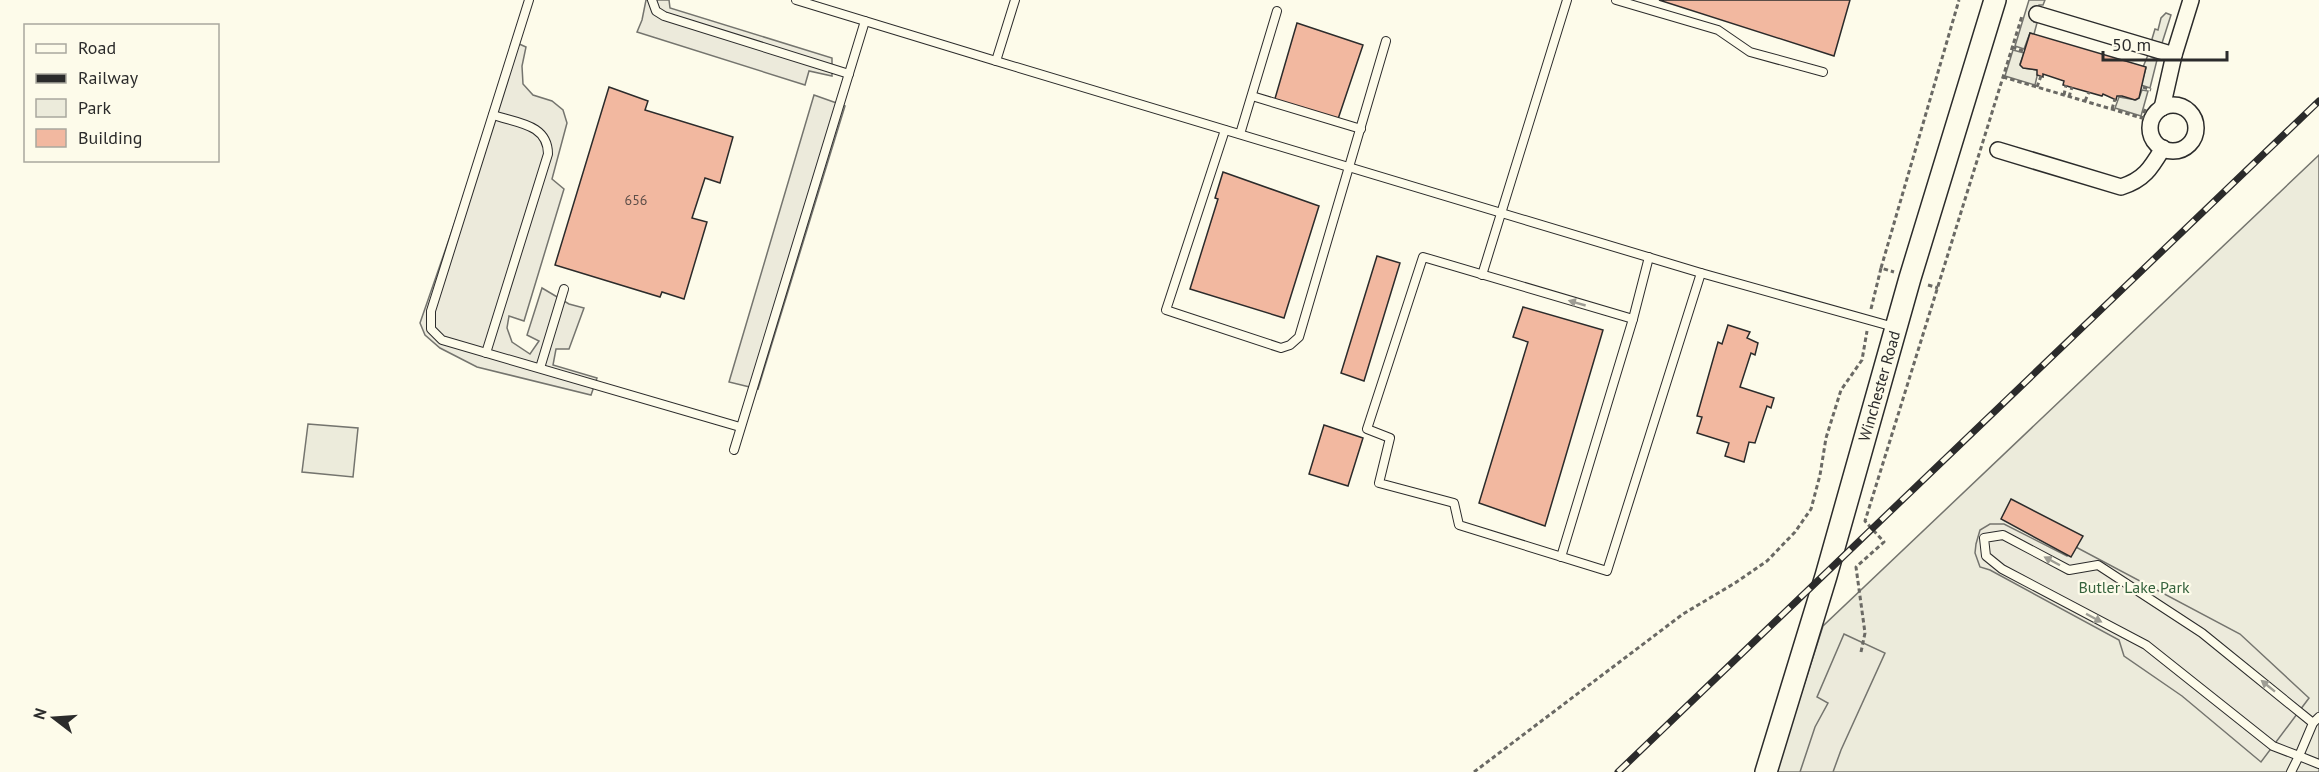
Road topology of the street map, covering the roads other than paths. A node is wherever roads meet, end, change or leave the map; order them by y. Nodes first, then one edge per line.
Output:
1 (529, 0) edge
2 (652, 0) edge
3 (796, 0) edge
4 (1015, 0) edge
5 (1567, 0) edge
6 (1616, 0) edge
7 (1995, 0) edge
8 (2191, 0) edge
9 (1278, 11) dead end
10 (2037, 14) dead end
11 (865, 21) junction
12 (1386, 41) dead end
13 (2174, 55) junction
14 (996, 61) junction
15 (1822, 72) dead end
16 (849, 74) junction
17 (1252, 96) junction
18 (2162, 108) junction
19 (493, 115) junction
20 (1361, 129) junction
21 (1226, 130) junction
22 (1240, 134) junction
23 (2163, 148) junction
24 (1998, 150) dead end
25 (1350, 168) junction
26 (1502, 213) junction
27 (1649, 257) junction
28 (1701, 273) junction
29 (1482, 275) junction
30 (564, 289) dead end
31 (1633, 319) junction
32 (1896, 327) junction
33 (486, 353) junction
34 (540, 368) junction
35 (741, 427) junction
36 (734, 450) dead end
37 (1561, 557) junction
38 (2316, 720) edge
39 (2299, 756) junction
40 (2319, 764) edge
41 (1766, 772) edge
42 (2290, 772) edge

1 - 19 lane
2 - 16 lane
3 - 11 lane
4 - 14 lane
5 - 26 lane
6 - 15 lane
7 - 32 main road, Winchester Road
8 - 13 street
9 - 17 lane
10 - 13 street
11 - 14 lane
11 - 16 lane
12 - 20 lane
13 - 18 street
14 - 21 lane
16 - 35 lane
17 - 20 lane
17 - 22 lane
18 - 23 street
18 - 23 street
19 - 33 lane
19 - 33 lane
20 - 25 lane
21 - 22 lane
21 - 25 lane
22 - 25 lane
23 - 24 street
25 - 26 lane
26 - 27 lane
26 - 29 lane
27 - 28 lane
27 - 31 lane
28 - 32 lane
28 - 37 lane
31 -> 29 lane
29 - 37 lane
30 - 34 lane
31 - 37 lane
32 - 41 main road, Winchester Road
33 - 34 lane
34 - 35 lane
35 - 36 lane
38 - 39 lane
38 -> 39 lane
39 - 40 lane
39 - 42 lane

